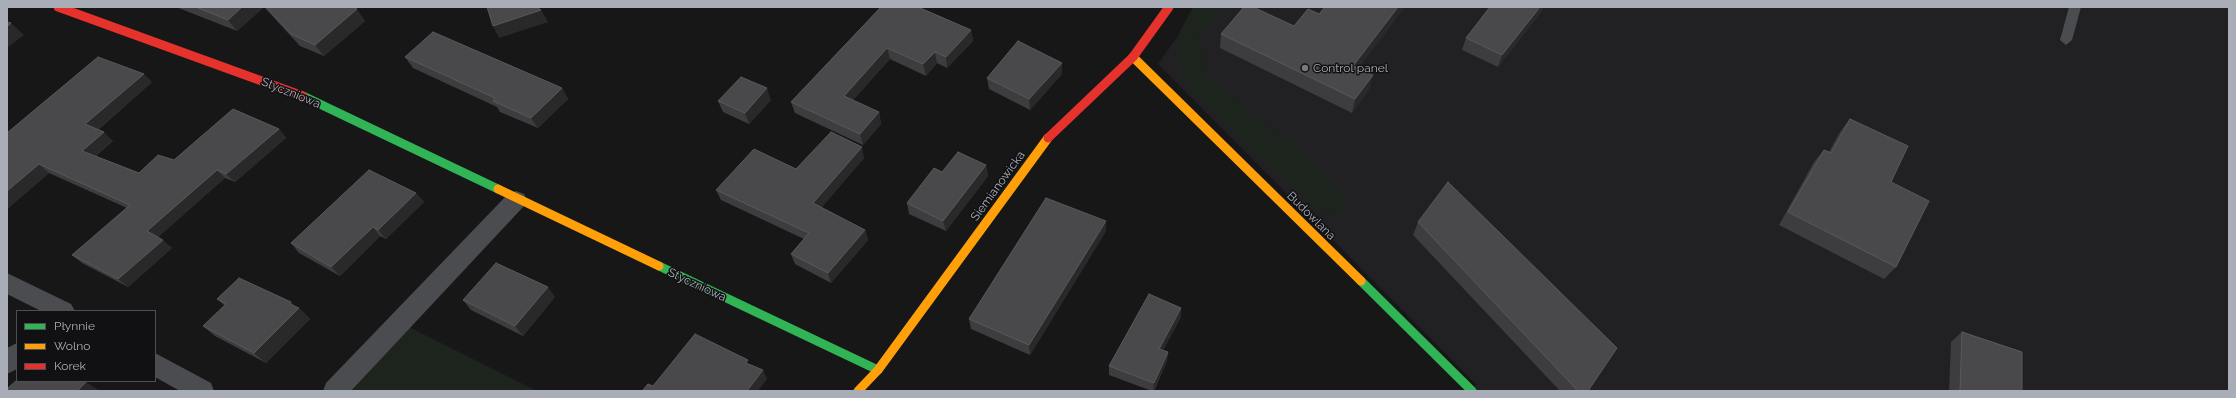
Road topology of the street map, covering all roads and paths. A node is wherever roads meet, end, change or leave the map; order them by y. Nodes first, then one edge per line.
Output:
1 (58, 7) edge
2 (1169, 7) edge
3 (2074, 7) edge
4 (2066, 40) dead end
5 (1133, 57) junction
6 (516, 200) junction
7 (7, 283) edge
8 (61, 310) edge
9 (16, 355) edge
10 (7, 363) edge
11 (156, 365) edge
12 (878, 370) junction
13 (202, 391) edge
14 (335, 391) edge
15 (858, 391) edge
16 (1472, 391) edge

1 - 6 street, Styczniowa
2 - 5 street, Siemianowicka
3 - 4 lane
5 - 12 street, Siemianowicka
5 - 16 street, Budowlana
6 - 12 street, Styczniowa
6 - 14 street
7 - 8 street
9 - 10 street
11 - 13 street
12 - 15 street, Siemianowicka

